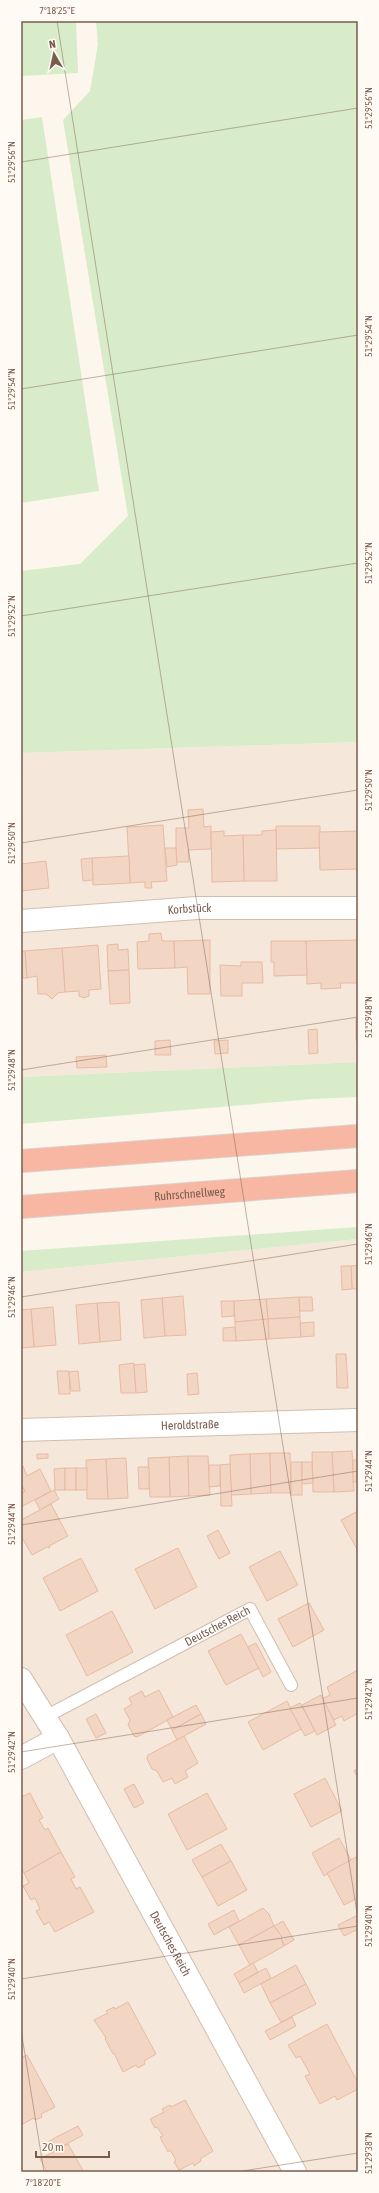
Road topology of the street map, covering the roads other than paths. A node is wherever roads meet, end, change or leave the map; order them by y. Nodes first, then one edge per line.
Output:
1 (358, 908) edge
2 (21, 921) edge
3 (358, 1136) edge
4 (21, 1161) edge
5 (358, 1181) edge
6 (21, 1207) edge
7 (358, 1420) edge
8 (21, 1430) edge
9 (21, 1679) edge
10 (291, 1685) dead end
11 (45, 1717) junction
12 (58, 1738) junction
13 (21, 1758) edge
14 (295, 2172) edge

1 - 2 street, Korbstück
3 - 4 highway
5 - 6 highway, Ruhrschnellweg
7 - 8 street, Heroldstraße
9 - 11 street, Deutsches Reich
10 - 11 lane, Deutsches Reich
11 - 12 street, Deutsches Reich
12 - 13 street
12 - 14 street, Deutsches Reich

